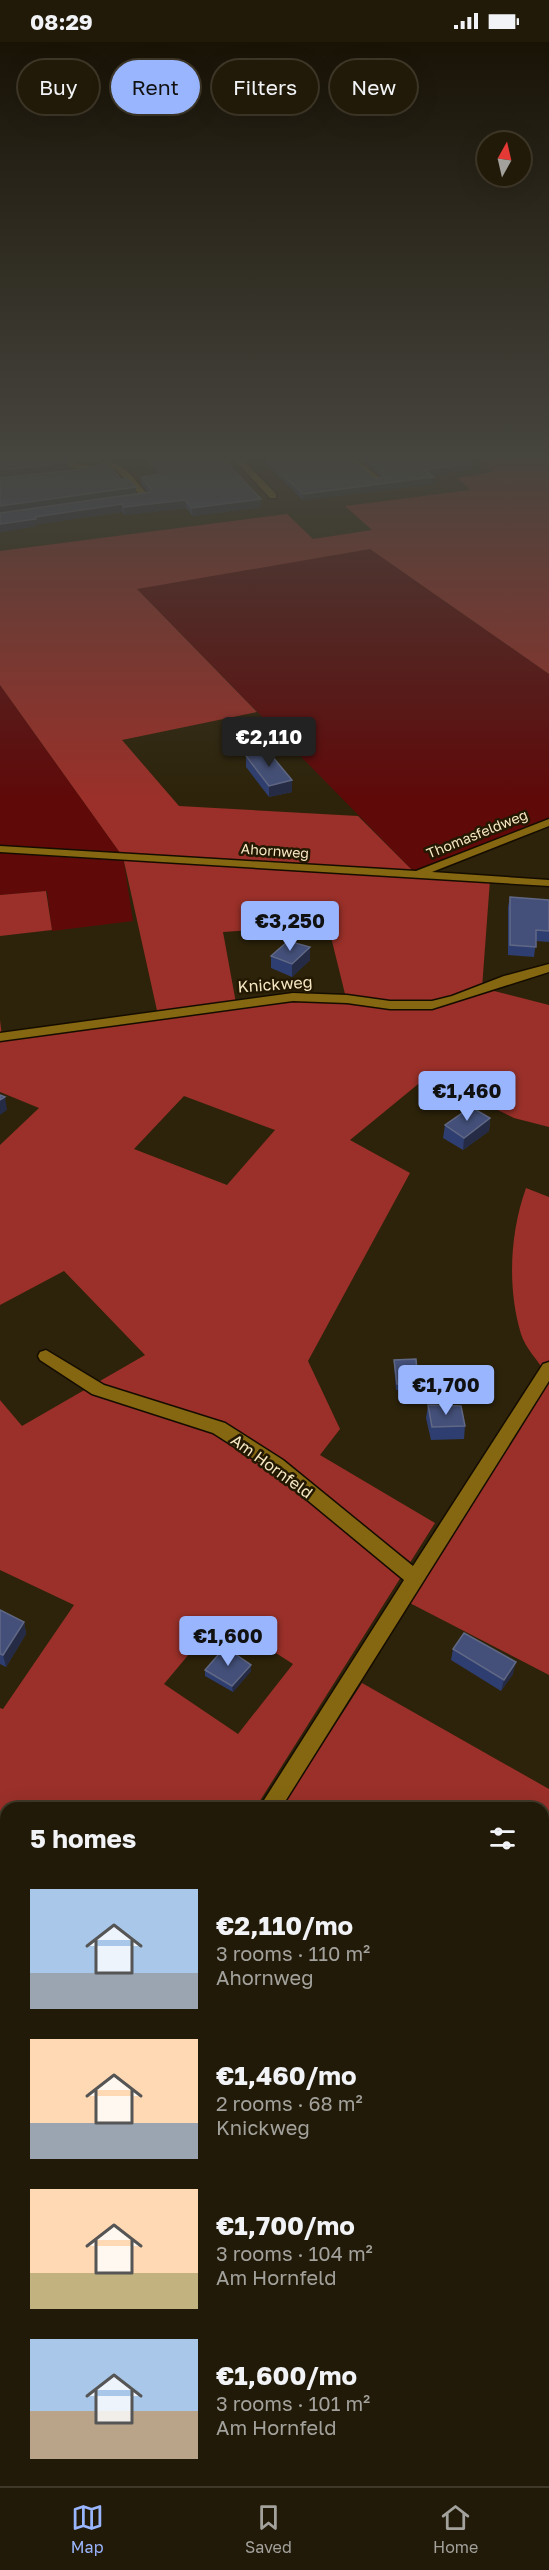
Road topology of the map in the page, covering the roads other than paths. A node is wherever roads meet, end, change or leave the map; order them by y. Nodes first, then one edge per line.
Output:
1 (549, 822) edge
2 (0, 849) edge
3 (417, 875) junction
4 (549, 883) edge
5 (549, 968) edge
6 (0, 1037) edge
7 (46, 1356) dead end
8 (549, 1368) edge
9 (415, 1578) junction
10 (273, 1802) edge

1 - 3 street, Thomasfeldweg
2 - 3 street, Ahornweg
3 - 4 street, Ahornweg
5 - 6 street, Knickweg
7 - 9 street, Am Hornfeld
8 - 9 street
9 - 10 street

